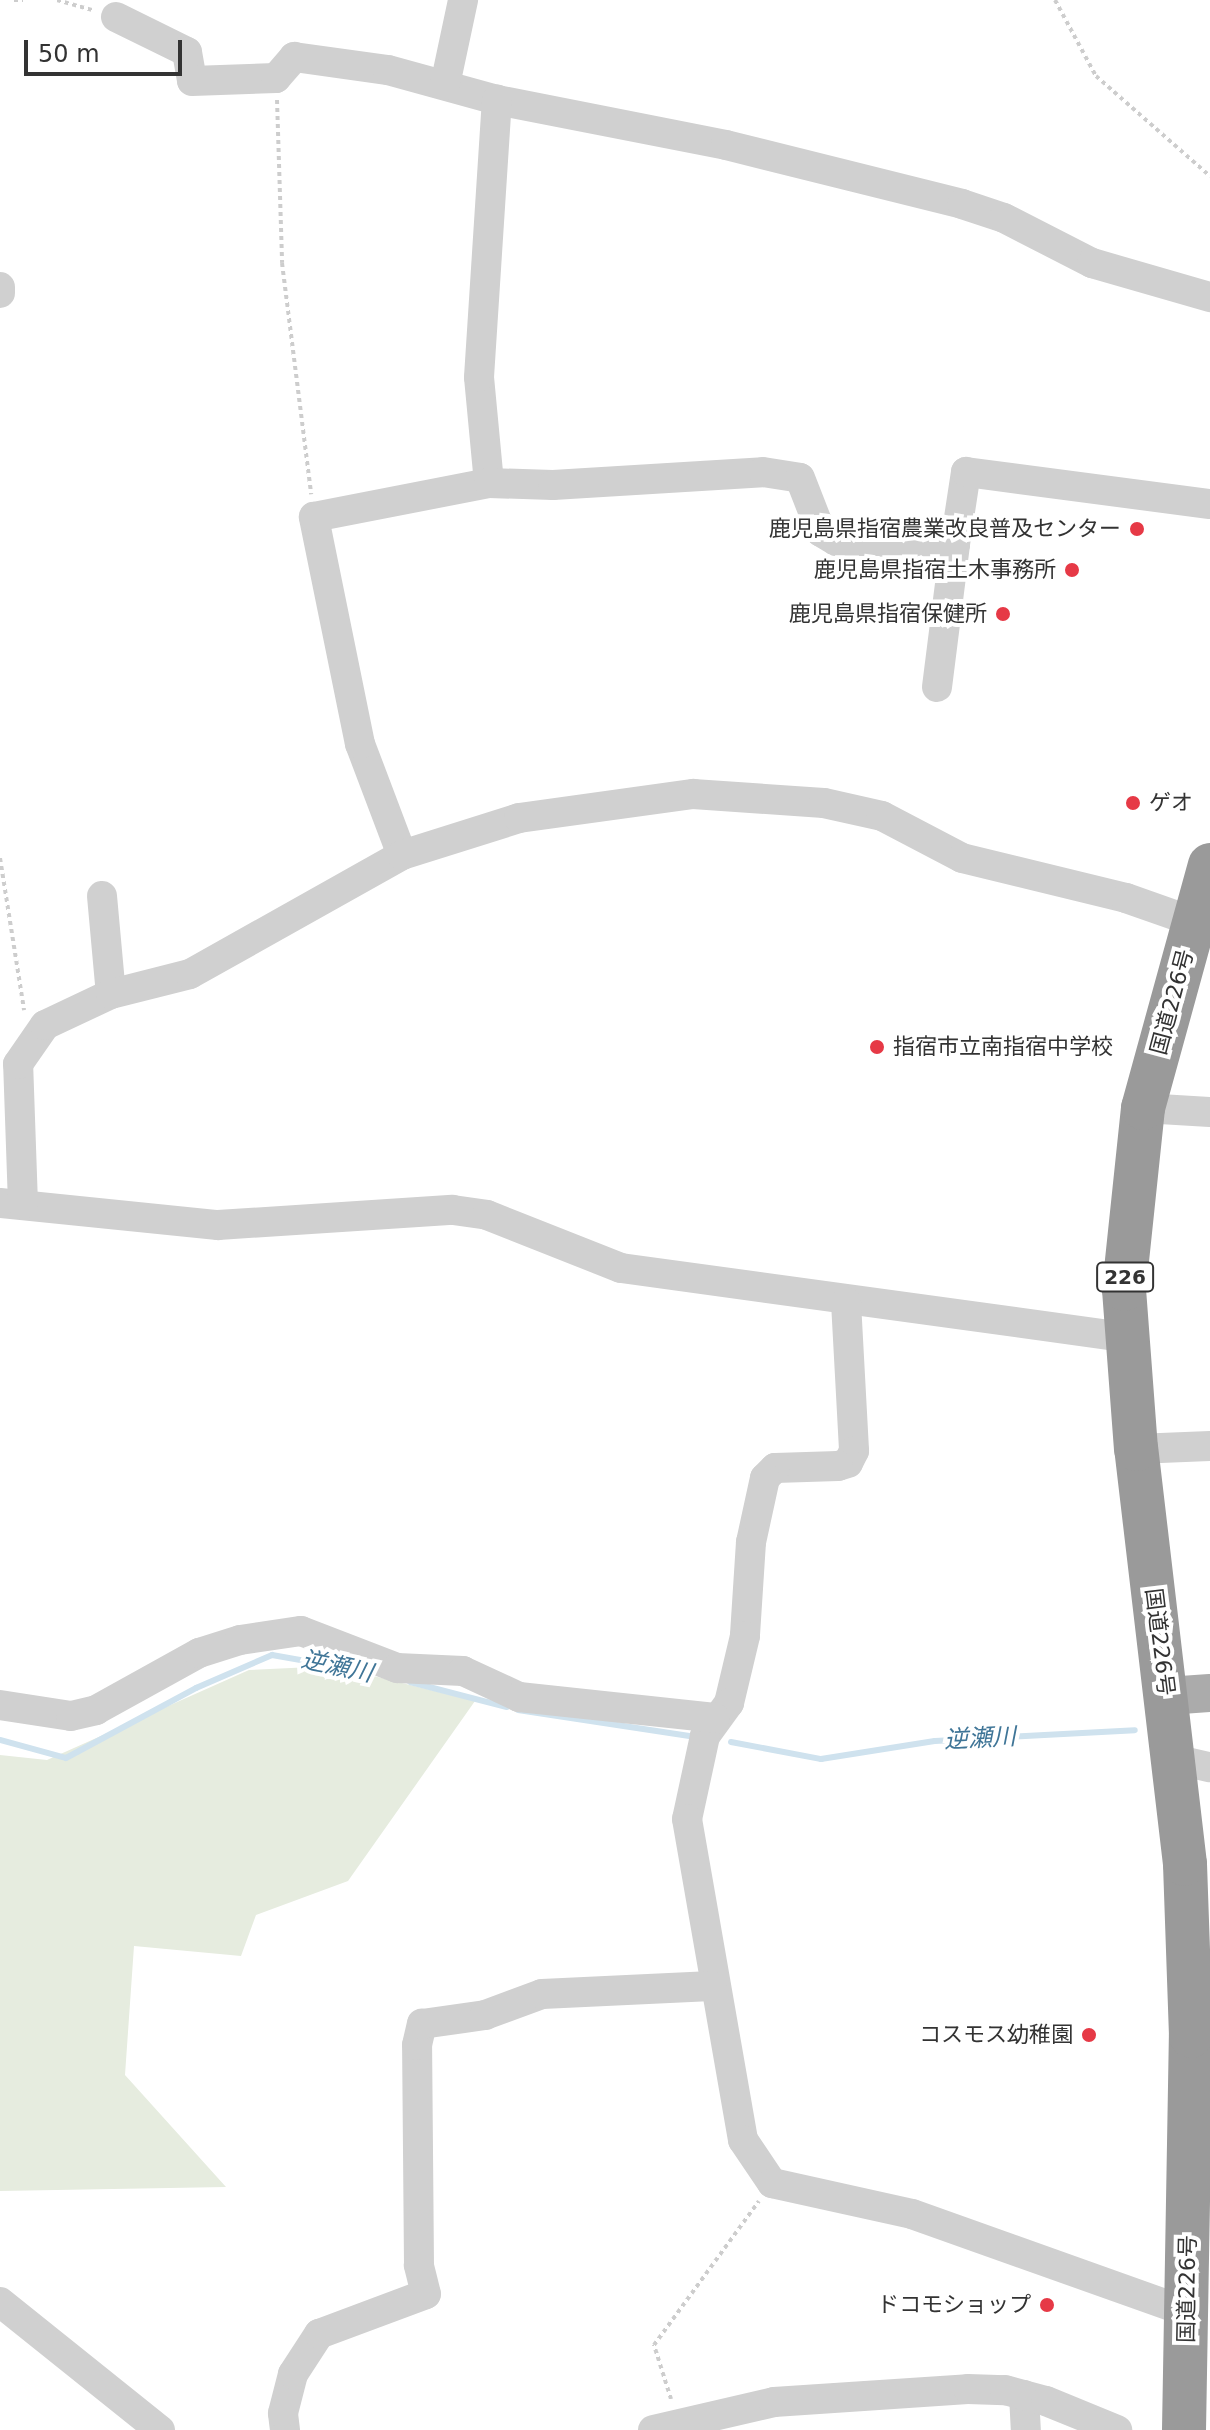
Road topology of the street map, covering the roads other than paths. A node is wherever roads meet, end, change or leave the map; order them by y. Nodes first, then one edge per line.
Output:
1 (463, 0) edge
2 (116, 17) road end
3 (445, 85) junction
4 (497, 100) junction
5 (0, 287) edge
6 (0, 293) edge
7 (1210, 297) edge
8 (489, 483) junction
9 (1210, 504) edge
10 (955, 544) junction
11 (937, 687) dead end
12 (402, 855) junction
13 (1210, 865) edge
14 (102, 896) dead end
15 (1194, 922) junction
16 (111, 994) junction
17 (1143, 1108) junction
18 (1210, 1112) edge
19 (12, 1204) edge
20 (846, 1302) junction
21 (1124, 1337) junction
22 (1210, 1446) edge
23 (1136, 1449) junction
24 (1210, 1693) edge
25 (1167, 1696) junction
26 (0, 1705) edge
27 (715, 1718) junction
28 (1192, 1763) edge
29 (1199, 1959) edge
30 (712, 1986) junction
31 (0, 2302) edge
32 (1187, 2312) junction
33 (1024, 2395) junction
34 (670, 2428) edge
35 (160, 2430) edge
36 (285, 2430) edge
37 (1026, 2430) edge
38 (1117, 2430) edge
39 (1184, 2430) edge

1 - 3 street
2 - 3 street
3 - 4 street
4 - 7 street
4 - 8 street
5 - 6 street
8 - 10 street
8 - 12 street
9 - 10 street
10 - 11 street
12 - 15 street
12 - 16 street
13 - 15 highway, 国道226号 / 226
14 - 16 street
15 - 17 highway, 国道226号 / 226
16 - 19 street
17 - 18 street
17 - 21 highway, 国道226号 / 226
19 - 20 street
20 - 21 street
20 - 27 street
21 - 23 highway, 国道226号 / 226
22 - 23 street
23 - 25 highway, 国道226号 / 226
24 - 25 main road
25 - 28 highway, 国道226号 / 226
26 - 27 street
27 - 30 street
28 - 29 highway, 国道226号 / 226
29 - 32 highway, 国道226号 / 226
30 - 32 street
30 - 36 street
31 - 35 street
32 - 39 highway, 国道226号 / 226
33 - 34 street
33 - 37 street
33 - 38 street

